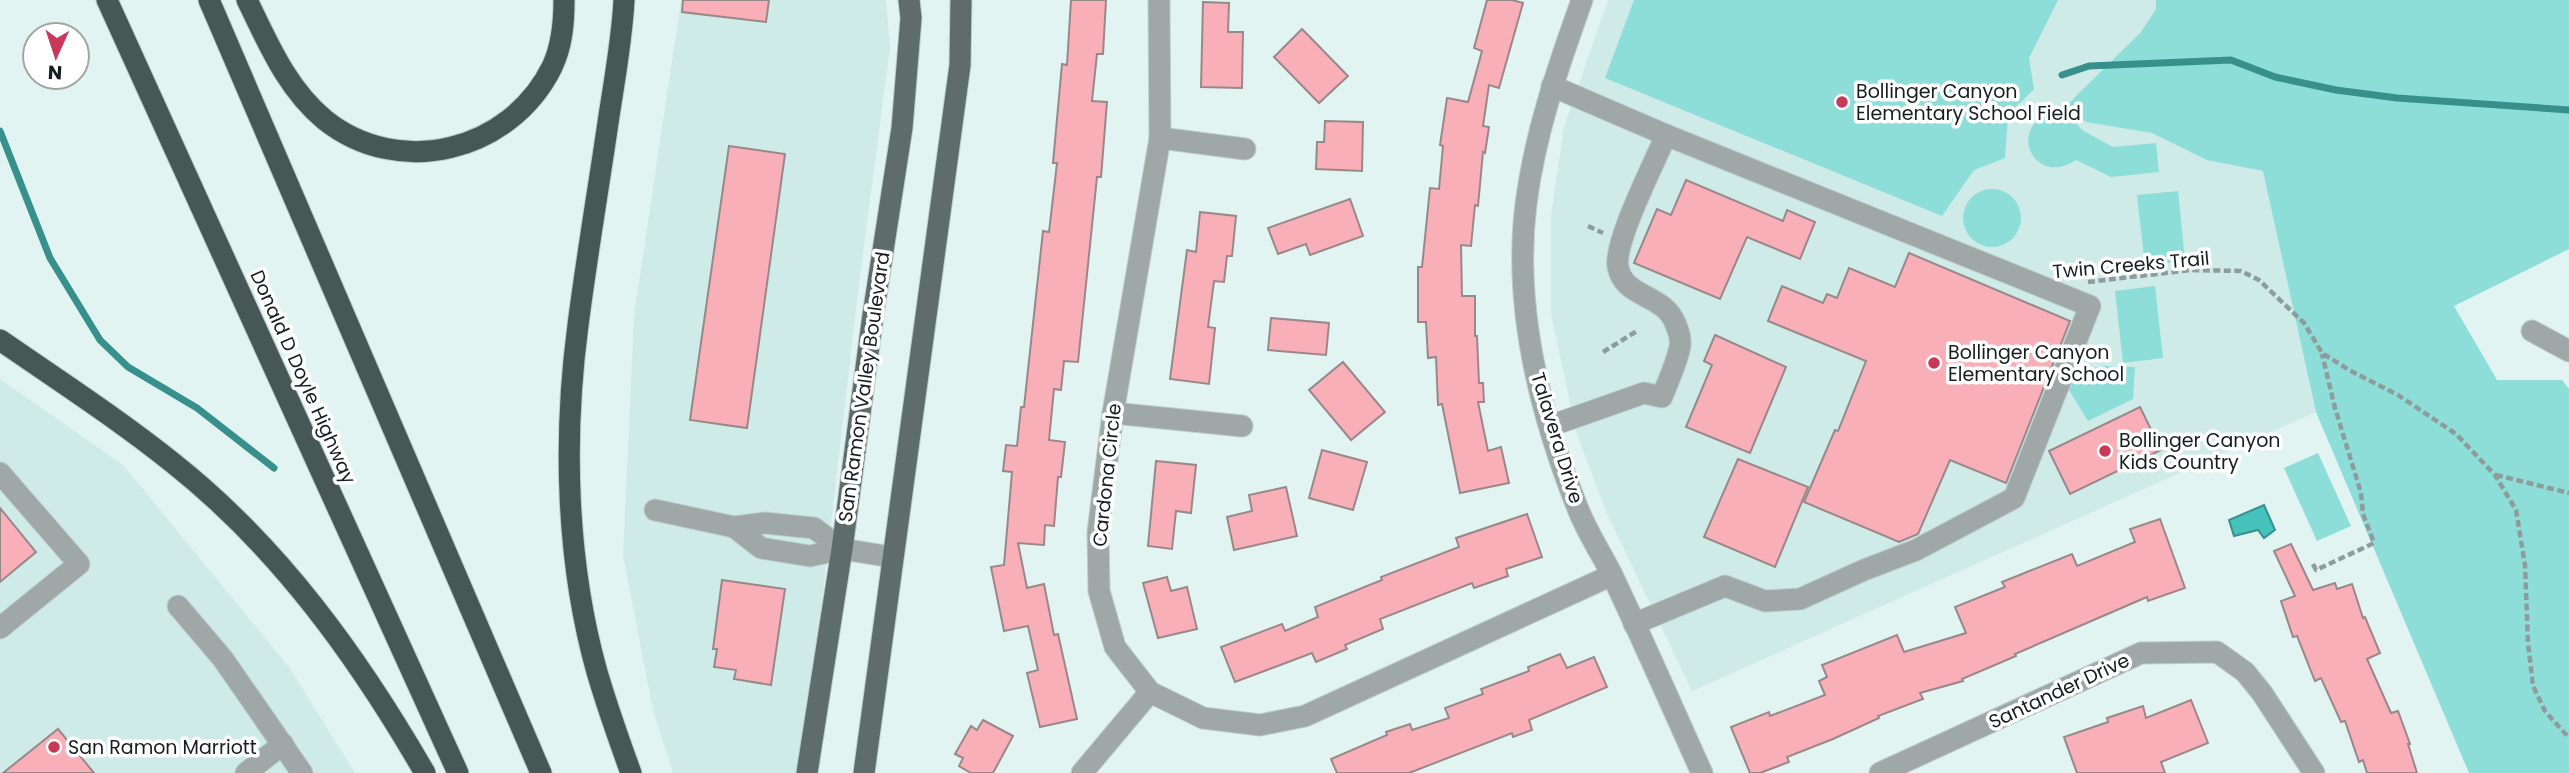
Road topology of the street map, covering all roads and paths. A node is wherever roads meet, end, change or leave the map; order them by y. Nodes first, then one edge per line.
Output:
1 (107, 0) edge
2 (209, 0) edge
3 (247, 0) edge
4 (564, 0) edge
5 (624, 0) edge
6 (909, 0) edge
7 (961, 0) edge
8 (1159, 0) edge
9 (1582, 0) edge
10 (1552, 86) junction
11 (1666, 135) junction
12 (1160, 138) junction
13 (1245, 149) dead end
14 (2083, 282) dead end
15 (1637, 331) dead end
16 (2532, 331) dead end
17 (0, 340) edge
18 (2569, 351) edge
19 (1603, 352) dead end
20 (2322, 353) junction
21 (1113, 413) junction
22 (1242, 426) dead end
23 (1550, 426) junction
24 (0, 473) edge
25 (2495, 475) junction
26 (2569, 493) edge
27 (655, 510) dead end
28 (842, 550) junction
29 (892, 557) junction
30 (2313, 564) dead end
31 (1612, 575) junction
32 (178, 606) dead end
33 (1634, 624) junction
34 (0, 628) edge
35 (1150, 692) junction
36 (2569, 738) edge
37 (283, 744) junction
38 (246, 773) edge
39 (302, 773) edge
40 (425, 773) edge
41 (458, 773) edge
42 (541, 773) edge
43 (631, 773) edge
44 (807, 773) edge
45 (864, 773) edge
46 (1082, 773) edge
47 (1702, 773) edge
48 (1880, 773) edge
49 (2314, 773) edge

1 - 41 highway, Donald D Doyle Highway
2 - 42 highway
3 - 4 highway
5 - 43 highway
6 - 28 main road, San Ramon Valley Boulevard
7 - 29 main road
8 - 12 street, Cardona Circle
9 - 10 street, Talavera Drive
10 - 11 street
10 - 23 street, Talavera Drive
11 - 23 street
11 - 33 street
12 - 13 street
12 - 21 street, Cardona Circle
14 - 20 path, Twin Creeks Trail
15 - 19 path
16 - 18 street
17 - 40 highway
20 - 25 path, Twin Creeks Trail
20 - 30 path
21 - 22 street
21 - 35 street, Cardona Circle
23 - 31 street, Talavera Drive
24 - 34 street
25 - 26 path
25 - 36 path, Twin Creeks Trail
27 - 28 street
28 - 29 street
28 - 44 main road, San Ramon Valley Boulevard
29 - 45 main road
31 - 33 street, Talavera Drive
31 - 35 street, Cardona Circle
32 - 37 street
33 - 47 street, Talavera Drive
35 - 46 street
37 - 38 street
37 - 39 street
48 - 49 street, Santander Drive

